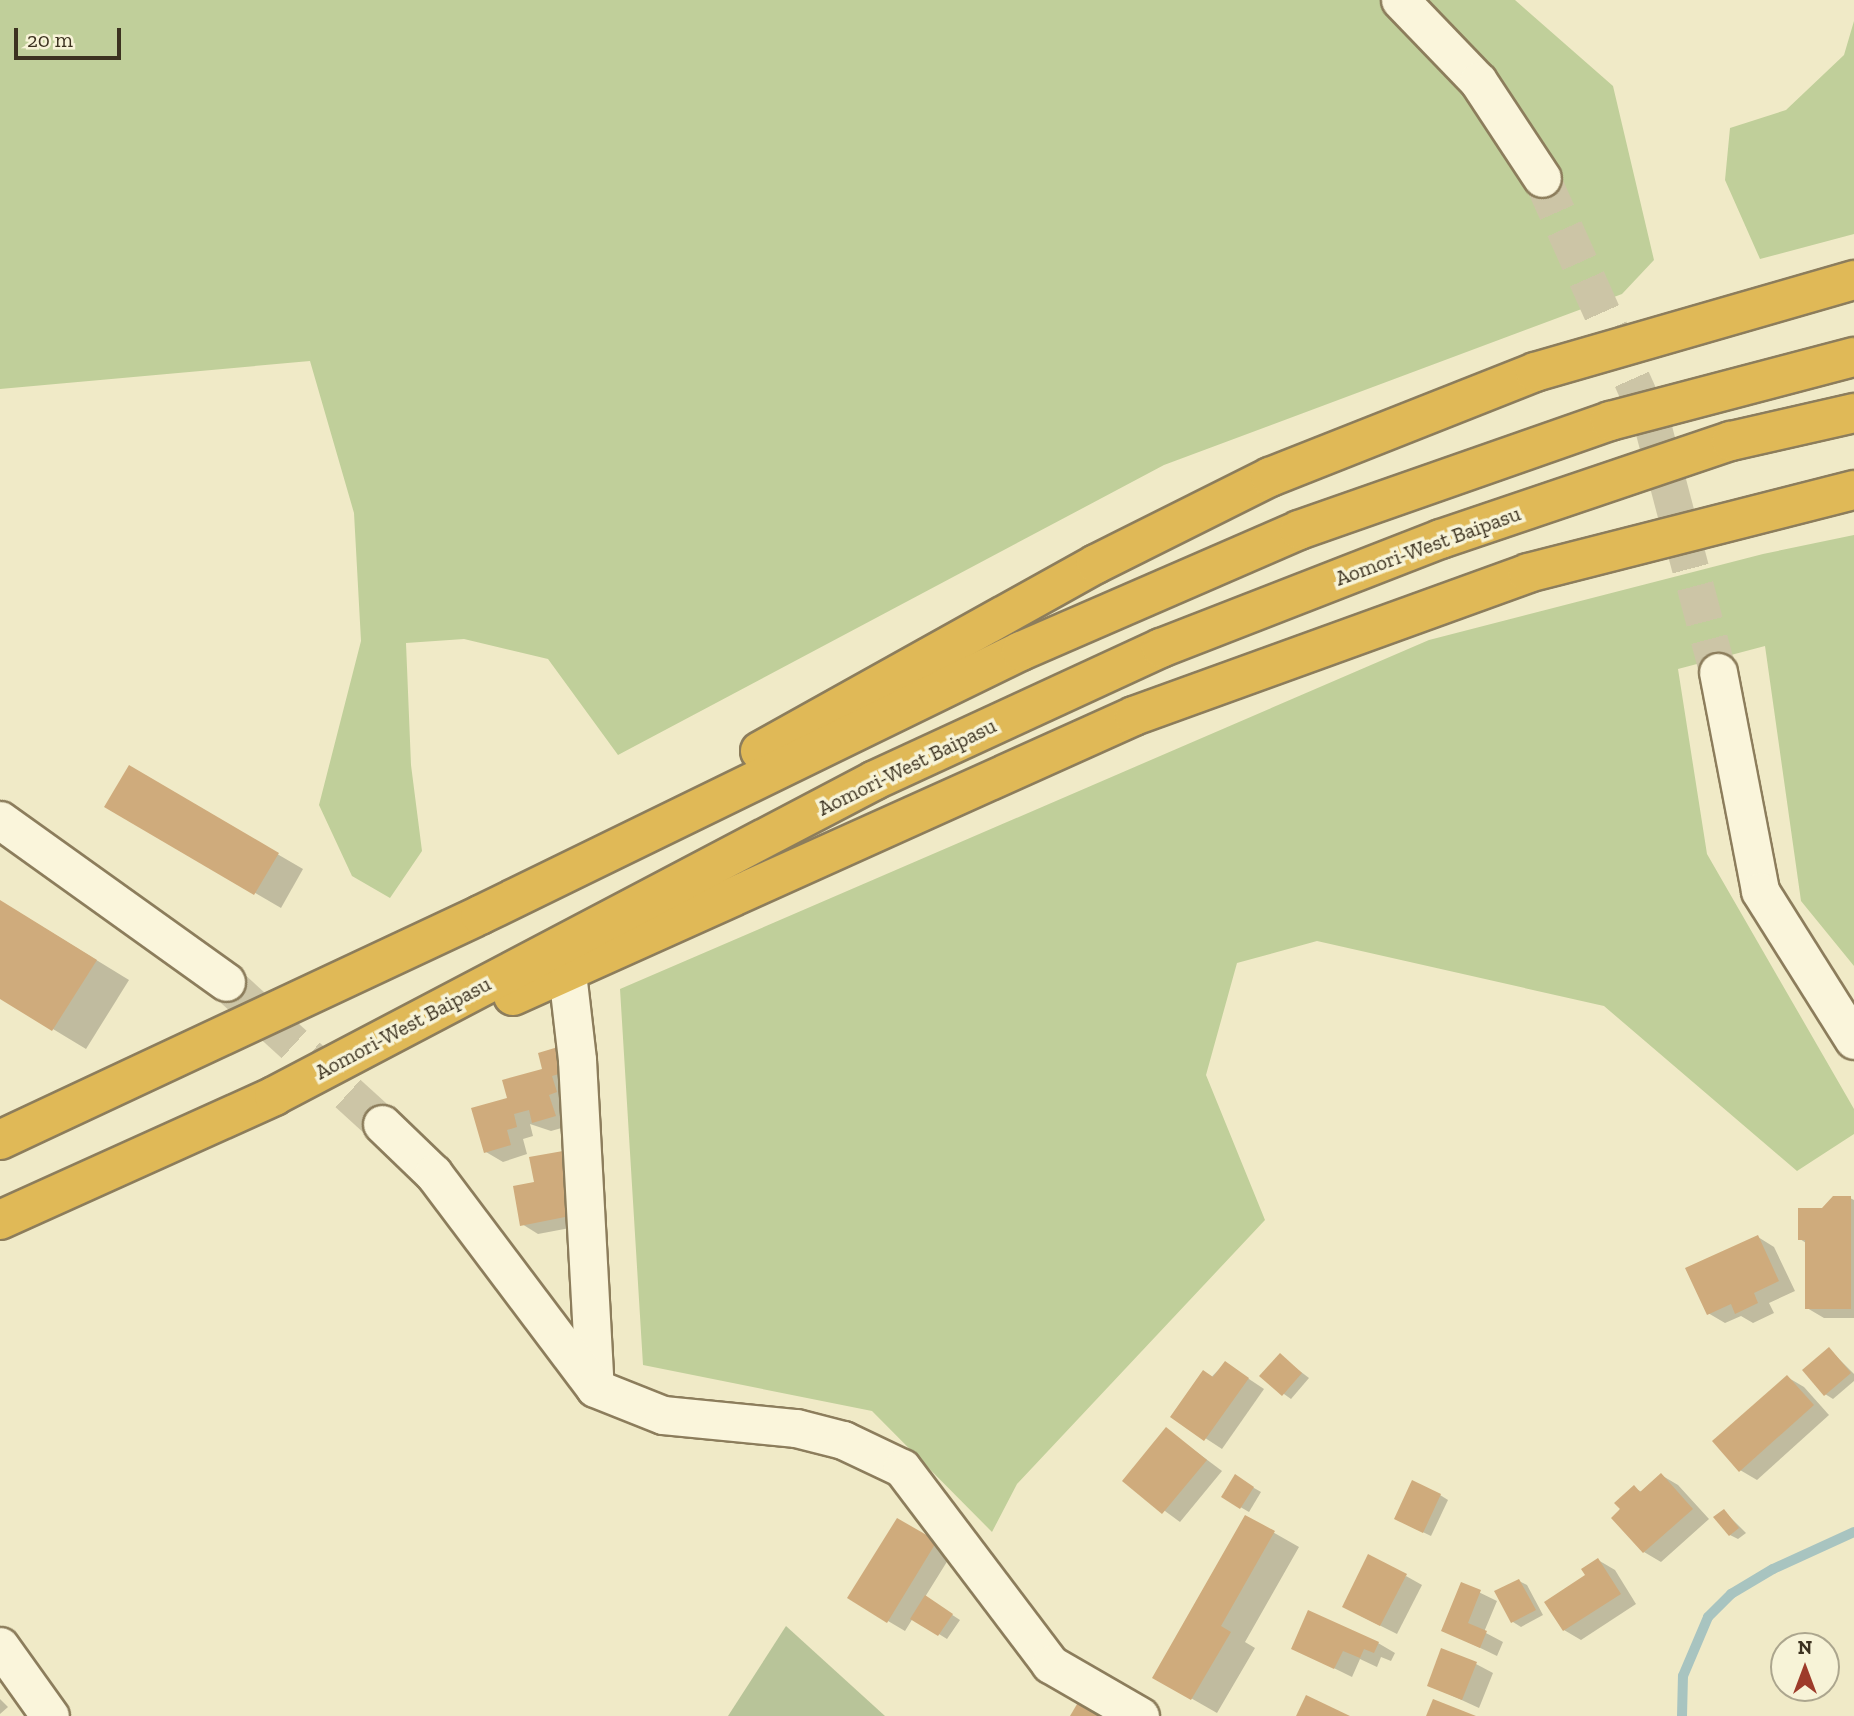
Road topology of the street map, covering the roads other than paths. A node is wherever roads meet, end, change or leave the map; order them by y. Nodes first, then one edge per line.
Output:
1 (1400, 0) edge
2 (1542, 178) tunnel mouth
3 (1854, 280) edge
4 (1854, 357) edge
5 (1854, 413) edge
6 (1854, 491) edge
7 (1718, 673) tunnel mouth
8 (0, 820) edge
9 (480, 915) junction
10 (566, 973) junction
11 (226, 982) tunnel mouth
12 (1854, 1040) edge
13 (274, 1097) junction
14 (382, 1124) tunnel mouth
15 (0, 1140) edge
16 (0, 1220) edge
17 (595, 1388) junction
18 (0, 1646) edge
19 (50, 1716) edge
20 (1140, 1716) edge

1 - 2 street
3 - 9 highway
4 - 9 highway
5 - 13 highway, Aomori-West Baipasu
6 - 10 highway
7 - 12 street
8 - 11 street
9 - 15 highway
10 - 13 highway
10 - 17 street
13 - 16 highway, Aomori-West Baipasu
14 - 17 street
17 - 20 street
18 - 19 street

